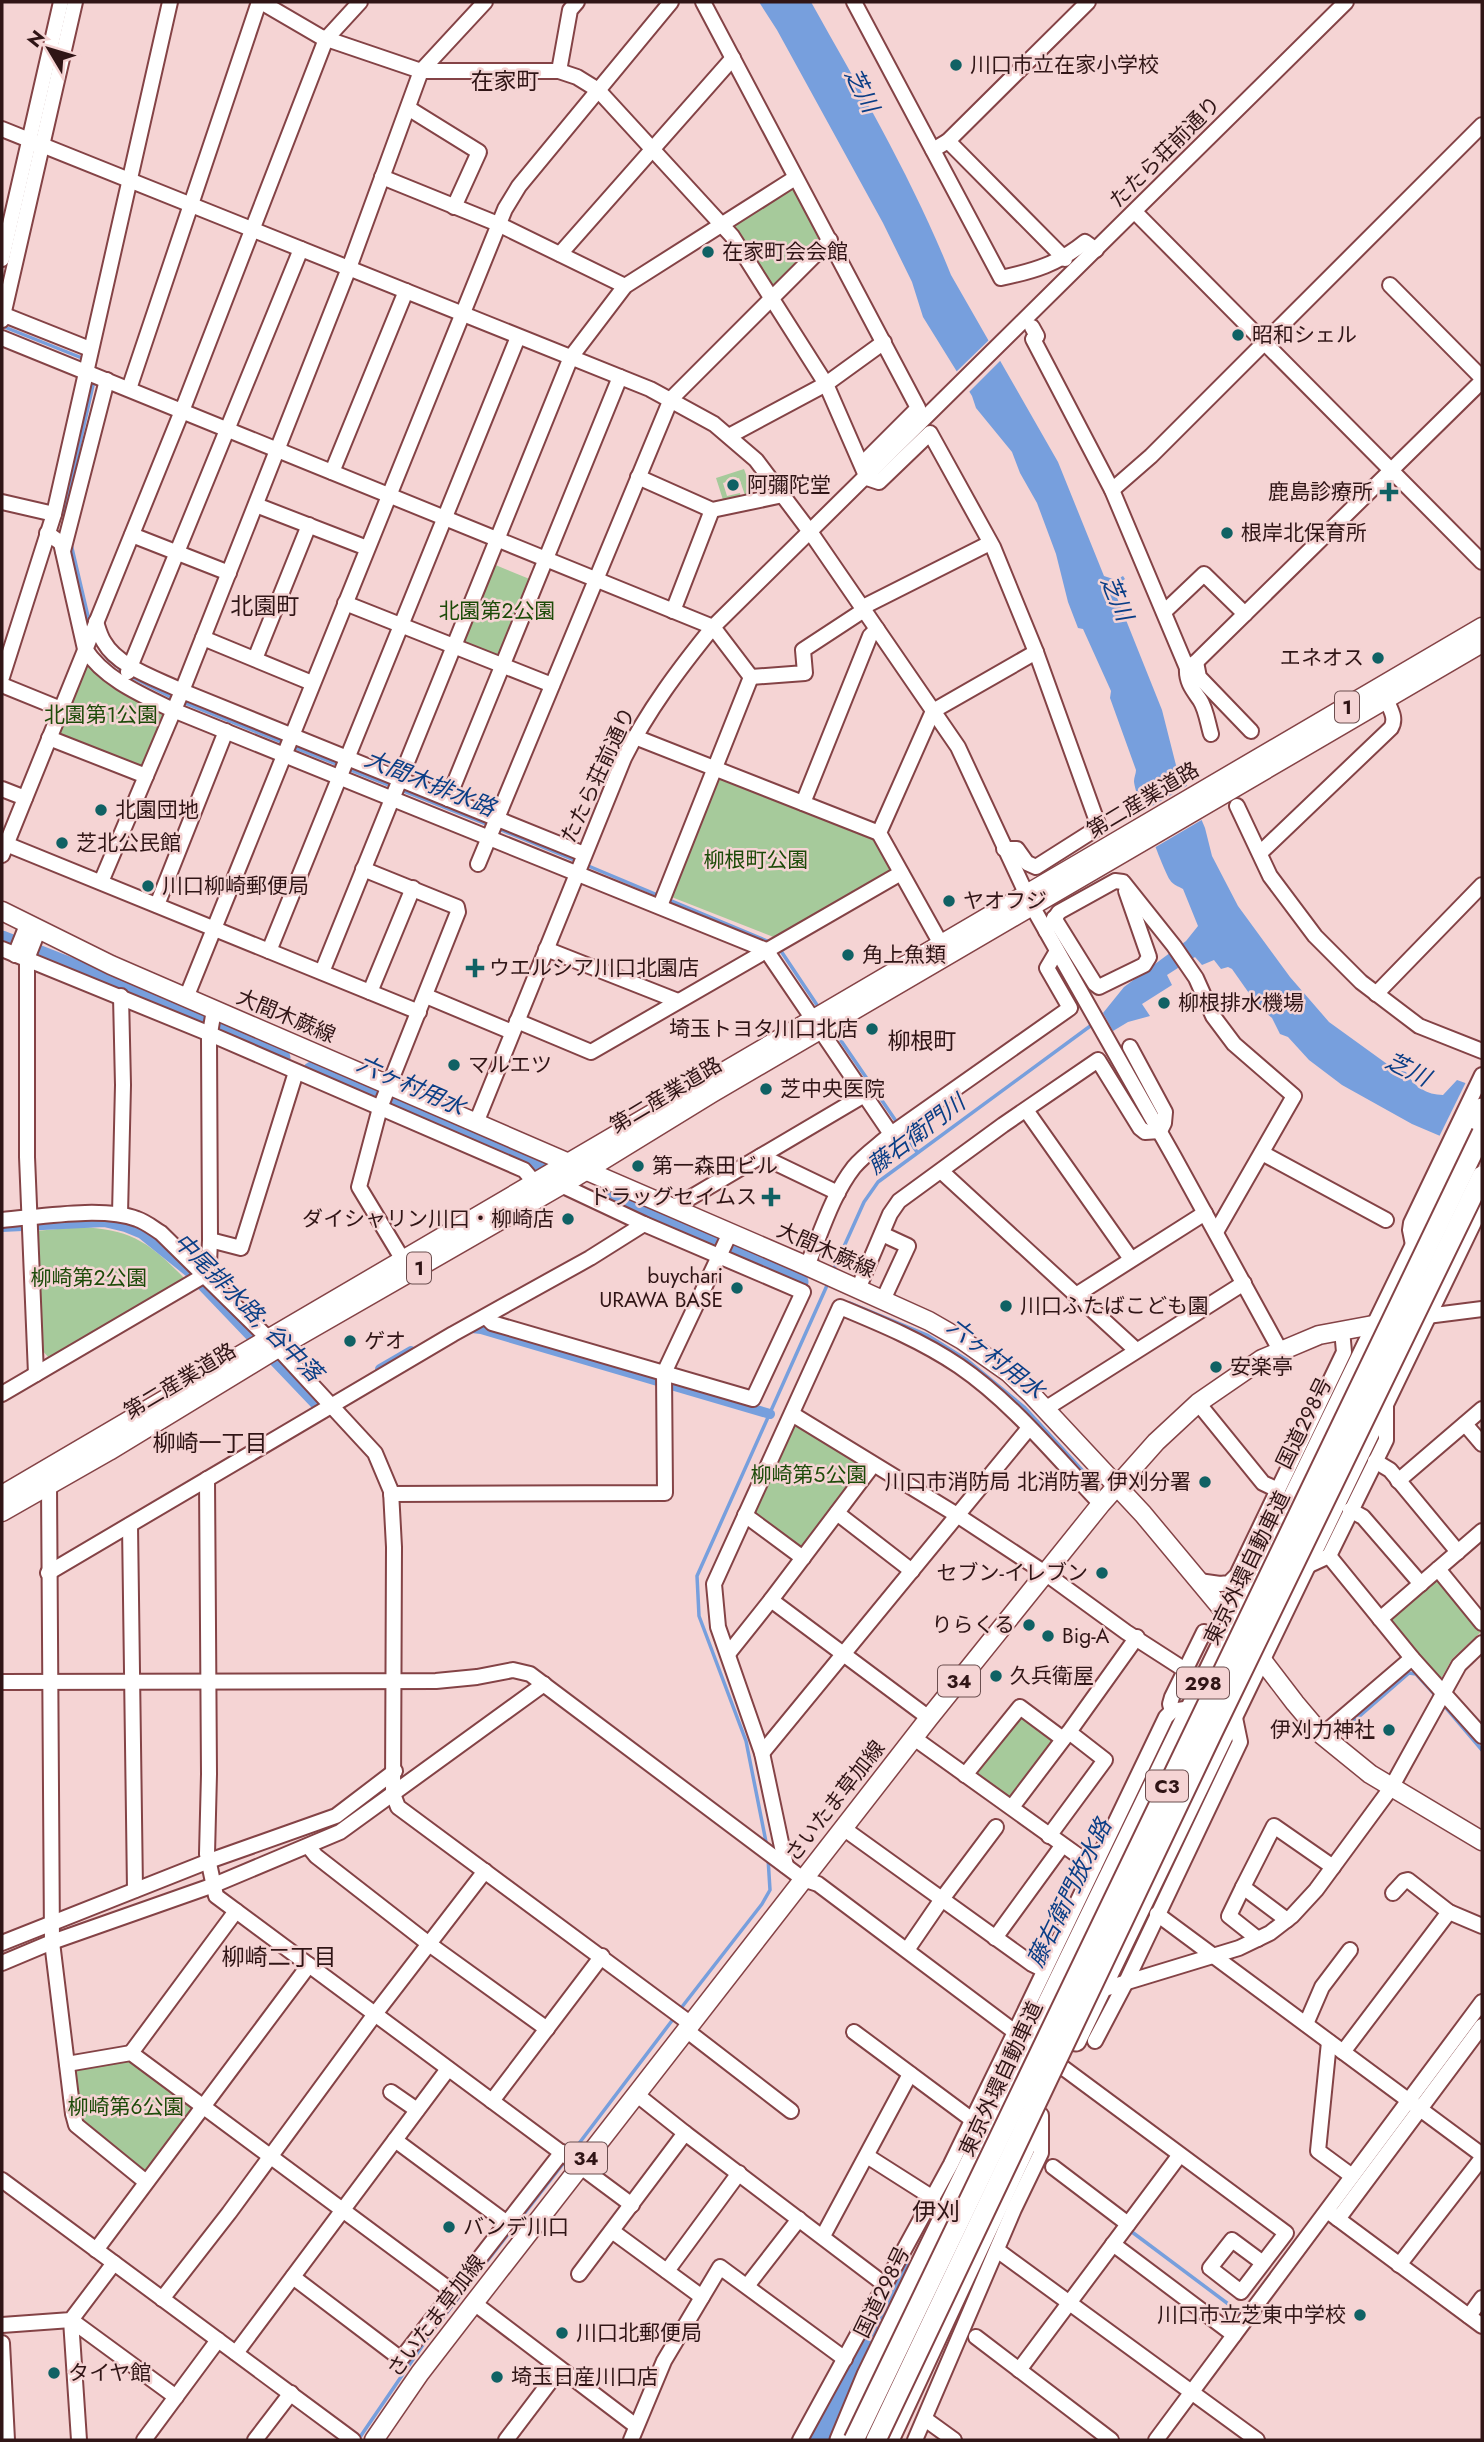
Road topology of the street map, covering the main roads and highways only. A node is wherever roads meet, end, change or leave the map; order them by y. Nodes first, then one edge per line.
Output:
1 (1482, 627) edge
2 (1482, 643) edge
3 (1215, 794) junction
4 (1038, 895) junction
5 (2, 911) edge
6 (822, 1021) junction
7 (1482, 1108) edge
8 (1482, 1133) edge
9 (586, 1171) junction
10 (1482, 1176) edge
11 (556, 1178) junction
12 (1482, 1200) edge
13 (1474, 1231) edge
14 (1427, 1316) junction
15 (1378, 1324) junction
16 (266, 1348) junction
17 (1117, 1485) junction
18 (2, 1495) edge
19 (2, 1512) edge
20 (1233, 1622) junction
21 (1261, 1657) junction
22 (1482, 1841) edge
23 (990, 2245) junction
24 (374, 2440) edge
25 (839, 2440) edge
26 (854, 2440) edge
27 (876, 2440) edge
28 (889, 2440) edge
29 (900, 2440) edge

1 - 3 main road, 第二産業道路 / 1
2 - 3 main road, 第二産業道路 / 1
3 - 4 main road, 第二産業道路 / 1
4 - 6 main road, 第二産業道路 / 1
4 - 6 main road, 第二産業道路 / 1
5 - 11 main road, 大間木蕨線
6 - 9 main road, 第二産業道路 / 1
6 - 11 main road, 第二産業道路 / 1
7 - 15 highway, 国道298号 / 298
8 - 26 highway, 東京外環自動車道 / C3, bridge
9 - 11 main road, 大間木蕨線
9 - 17 main road, 大間木蕨線
10 - 27 highway, 東京外環自動車道 / C3, bridge
11 - 16 main road, 第二産業道路 / 1
11 - 16 main road, 第二産業道路 / 1
12 - 13 highway, 298
13 - 14 highway, 298
14 - 15 main road, さいたま草加線 / 34
14 - 21 highway, 298
15 - 17 main road, さいたま草加線 / 34
15 - 20 highway, 国道298号 / 298
16 - 18 main road, 第二産業道路 / 1
16 - 19 main road, 第二産業道路 / 1
17 - 20 main road, 大間木蕨線
17 - 24 main road, さいたま草加線 / 34
20 - 21 main road, 大間木蕨線
20 - 25 highway, 国道298号 / 298
21 - 22 main road, 大間木蕨線
21 - 23 highway, 298
23 - 28 highway, 298
23 - 29 highway

